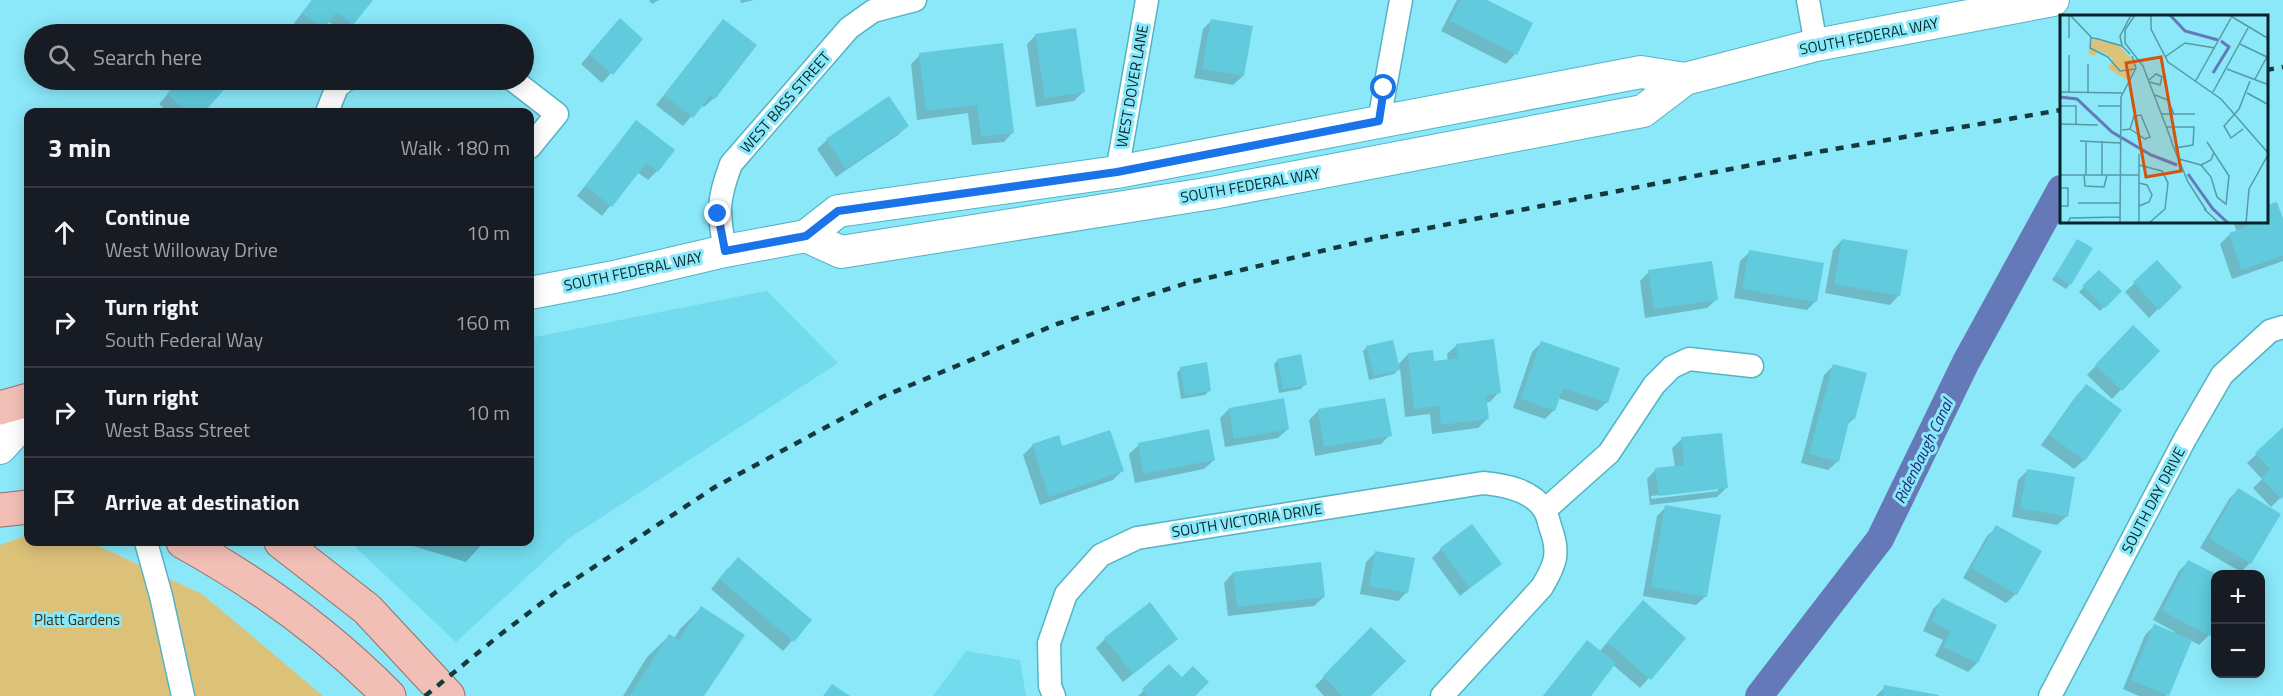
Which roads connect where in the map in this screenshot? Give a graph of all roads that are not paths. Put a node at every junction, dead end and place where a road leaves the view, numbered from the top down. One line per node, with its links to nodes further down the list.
1 (915, 0): 15 (street, WEST BASS STREET)
2 (1147, 0): 13 (street, WEST DOVER LANE)
3 (1401, 0): 11 (street)
4 (1808, 0): 6 (street)
5 (2050, 0): 6 (main road, SOUTH FEDERAL WAY)
6 (1816, 45): 7 (main road, SOUTH FEDERAL WAY)
7 (1686, 79): 11 (main road, SOUTH FEDERAL WAY); 14 (main road, SOUTH FEDERAL WAY)
8 (336, 90): 10 (street)
9 (526, 90): 12 (street)
10 (329, 108)
11 (1379, 121): 13 (main road, SOUTH FEDERAL WAY)
12 (534, 142)
13 (1117, 172): 14 (main road, SOUTH FEDERAL WAY)
14 (806, 236): 15 (main road, SOUTH FEDERAL WAY)
15 (725, 251): 16 (main road, SOUTH FEDERAL WAY)
16 (534, 292)
17 (2283, 327): 34 (street, SOUTH DAY DRIVE)
18 (1752, 366): 25 (street)
19 (24, 401): 20 (main road)
20 (0, 408)
21 (24, 421): 22 (main road)
22 (0, 448)
23 (24, 507): 24 (main road)
24 (0, 510)
25 (1545, 510): 32 (street, SOUTH VICTORIA DRIVE); 33 (street)
26 (147, 546): 29 (street)
27 (190, 546): 30 (main road)
28 (286, 546): 31 (main road)
29 (183, 696)
30 (389, 696)
31 (448, 696)
32 (1054, 696)
33 (1442, 696)
34 (2050, 696)

